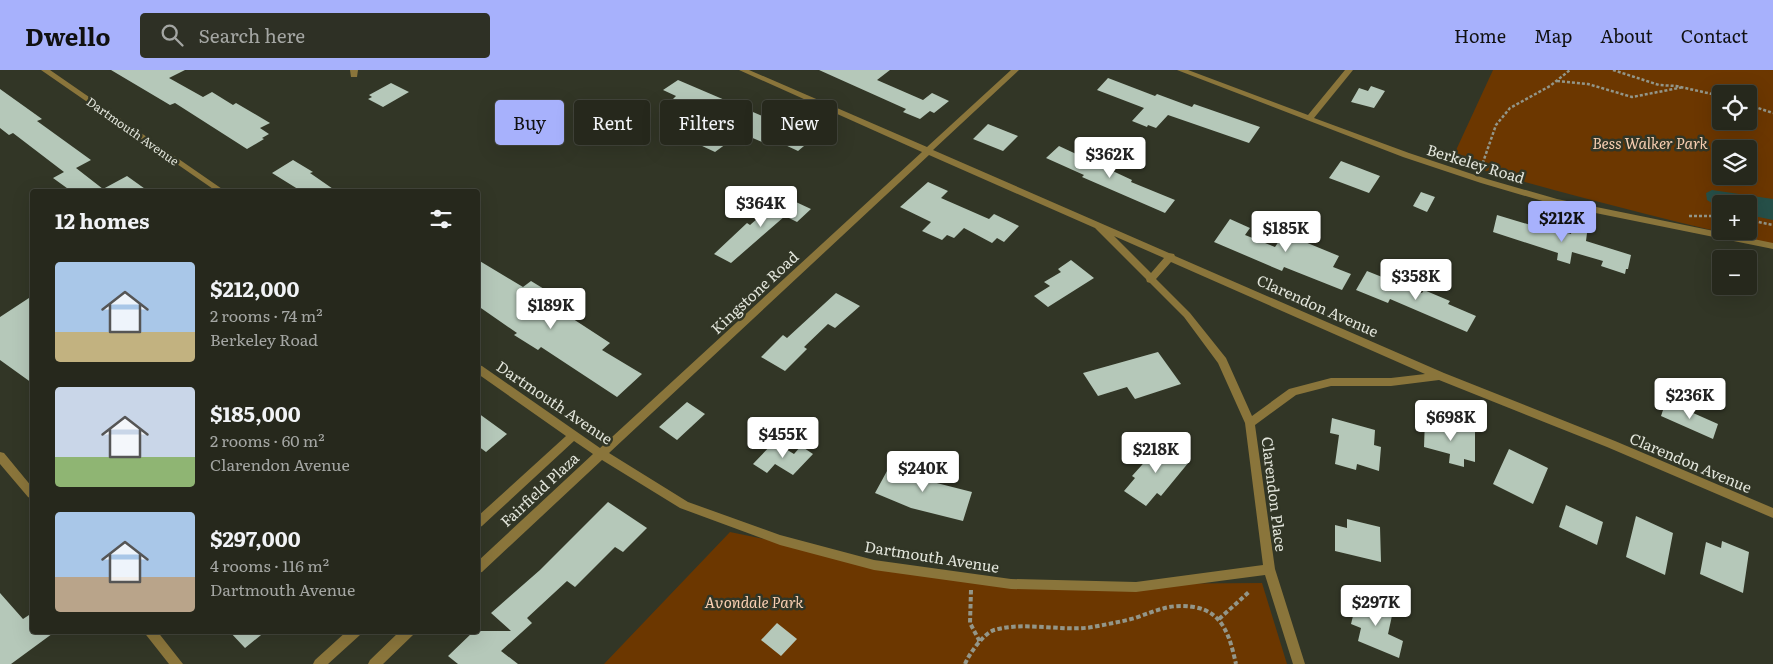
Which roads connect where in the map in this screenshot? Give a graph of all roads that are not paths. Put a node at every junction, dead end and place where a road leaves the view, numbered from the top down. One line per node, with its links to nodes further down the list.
1 (45, 70): 8 (street, Dartmouth Avenue)
2 (743, 70): 7 (street, Clarendon Avenue)
3 (1015, 70): 7 (street, Kingstone Road)
4 (1181, 70): 6 (street, Berkeley Road)
5 (1349, 70): 6 (street)
6 (1310, 118): 10 (street, Berkeley Road)
7 (927, 150): 9 (street, Clarendon Avenue); 17 (street, Kingstone Road)
8 (218, 189)
9 (1095, 223): 11 (street, Clarendon Avenue); 12 (street, Clarendon Place)
10 (1773, 246)
11 (1171, 256): 12 (street); 14 (street, Clarendon Avenue)
12 (1150, 280): 15 (street, Clarendon Place)
13 (480, 370): 16 (street, Dartmouth Avenue)
14 (1440, 376): 15 (street, Clarendon Place); 20 (street, Clarendon Avenue)
15 (1250, 423): 23 (street, Clarendon Place)
16 (574, 435): 17 (street, Dartmouth Avenue); 21 (street, Fairfield Plaza)
17 (601, 454): 22 (street, Fairfield Plaza); 23 (street, Dartmouth Avenue)
18 (0, 456): 19 (street)
19 (30, 492)
20 (1773, 513)
21 (480, 521)
22 (480, 566)
23 (1269, 569): 30 (street)
24 (151, 634): 27 (street)
25 (353, 634): 28 (street)
26 (406, 634): 29 (street)
27 (176, 664)
28 (319, 664)
29 (374, 664)
30 (1300, 664)

